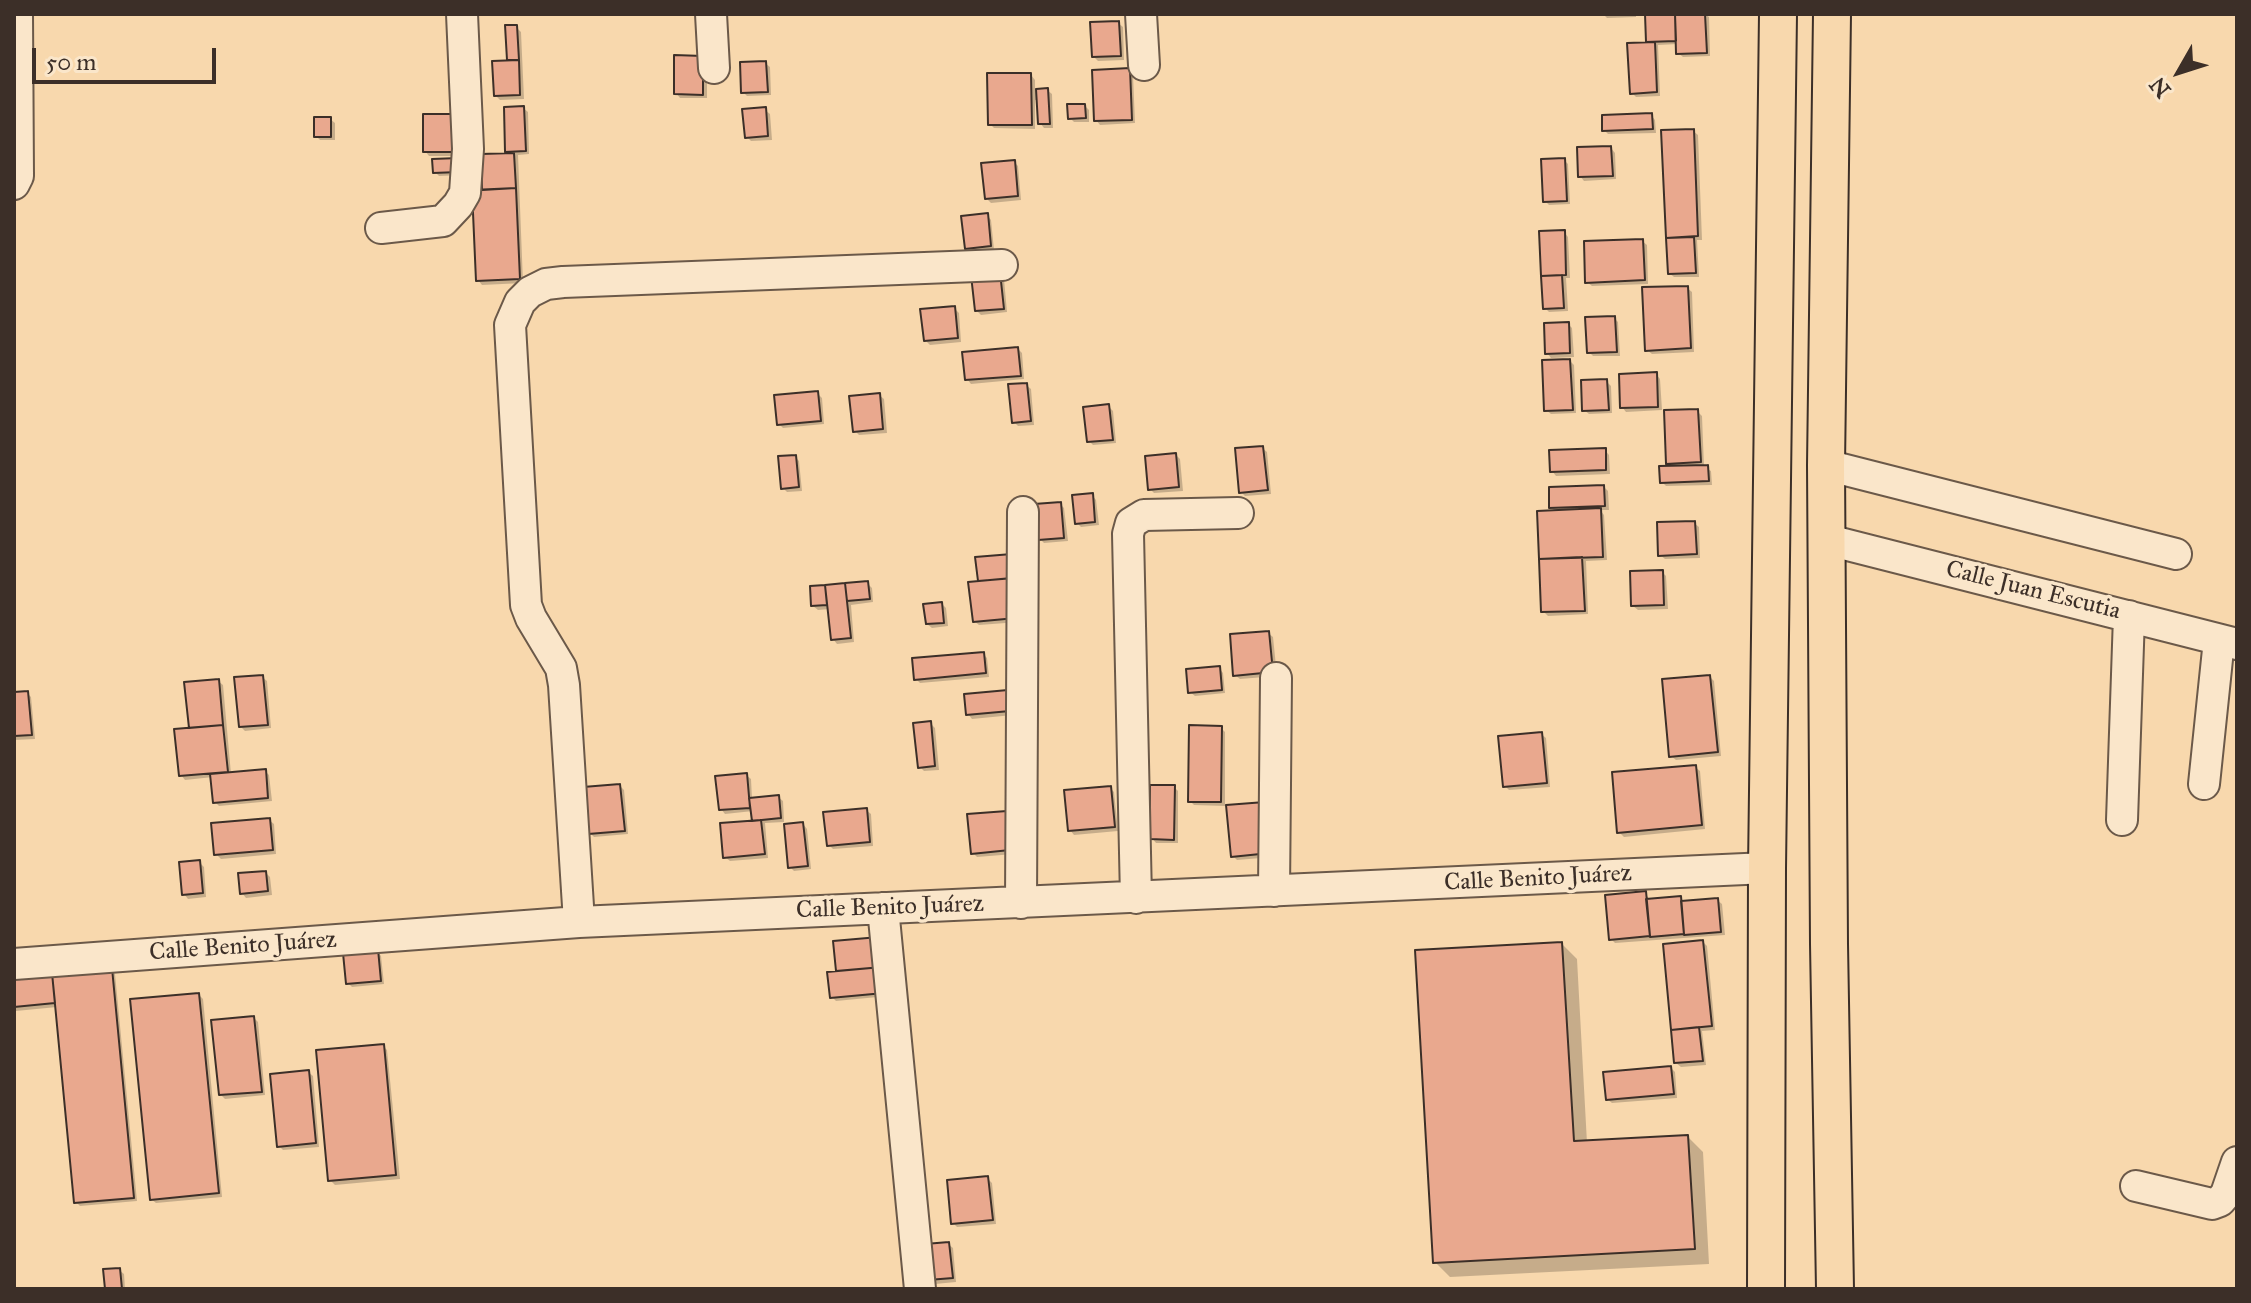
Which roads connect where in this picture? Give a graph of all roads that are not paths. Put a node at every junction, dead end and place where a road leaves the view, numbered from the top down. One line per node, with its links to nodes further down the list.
1 (17, 14): 9 (street)
2 (462, 14): 10 (street)
3 (711, 14): 8 (street)
4 (1141, 14): 7 (street)
5 (1778, 14): 22 (main road)
6 (1832, 14): 12 (main road)
7 (1144, 65)
8 (714, 68)
9 (14, 184)
10 (381, 228)
11 (1002, 265): 27 (street)
12 (1826, 465): 15 (main road); 16 (street)
13 (1023, 512): 25 (street)
14 (1238, 513): 24 (street)
15 (1828, 540): 17 (street, Calle Juan Escutia); 33 (main road)
16 (2176, 554)
17 (2129, 616): 18 (street, Calle Juan Escutia); 21 (street)
18 (2228, 642): 20 (street)
19 (1276, 678): 23 (street)
20 (2204, 784)
21 (2122, 820)
22 (1767, 868): 23 (street, Calle Benito Juárez); 32 (main road)
23 (1274, 891): 24 (street, Calle Benito Juárez)
24 (1136, 898): 25 (street, Calle Benito Juárez)
25 (1021, 903): 26 (street, Calle Benito Juárez)
26 (883, 908): 27 (street, Calle Benito Juárez); 31 (street)
27 (579, 922): 28 (street, Calle Benito Juárez)
28 (14, 964)
29 (2237, 1162): 30 (street)
30 (2136, 1186)
31 (920, 1289)
32 (1766, 1289)
33 (1835, 1289)

